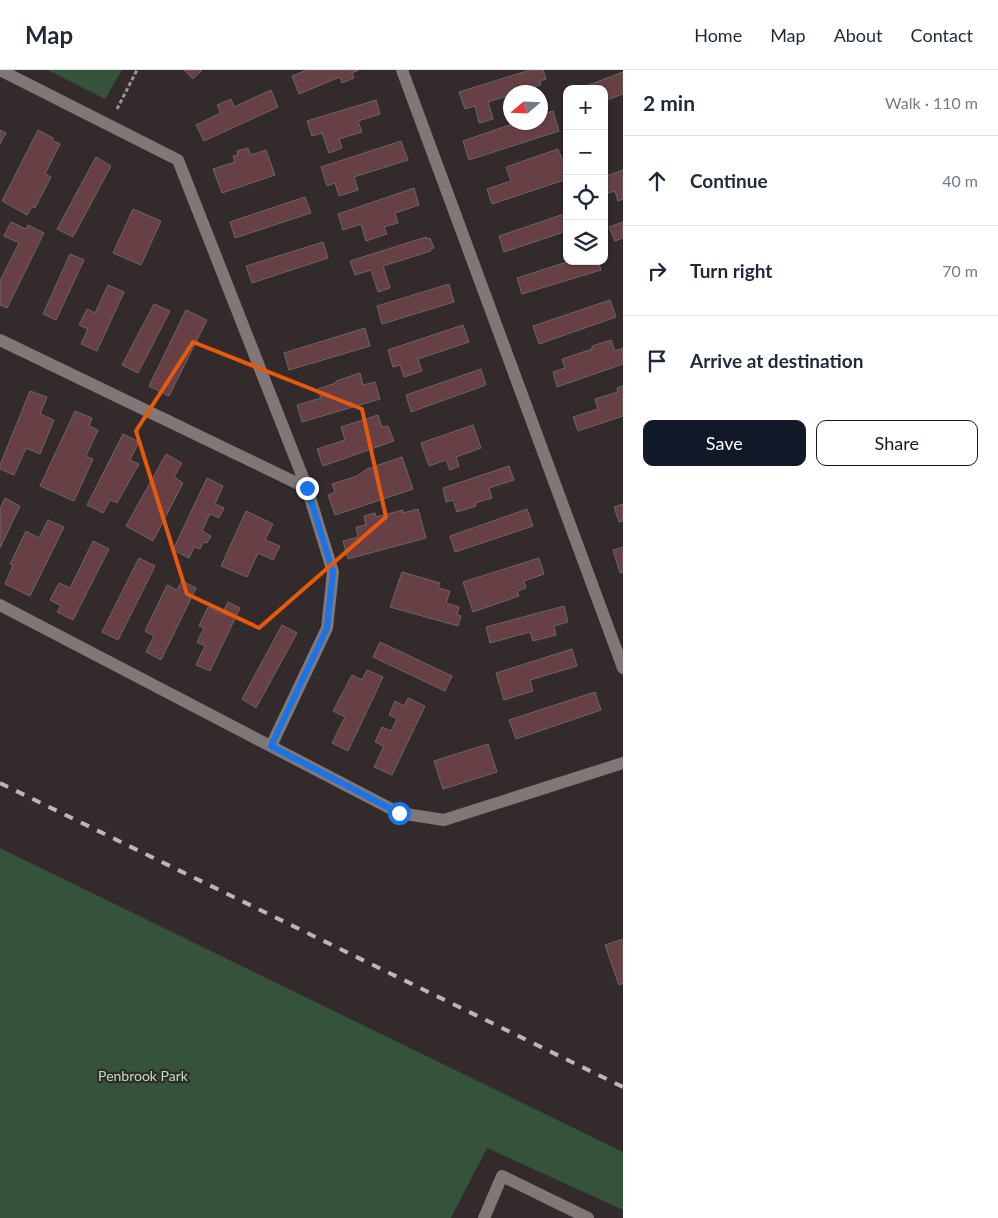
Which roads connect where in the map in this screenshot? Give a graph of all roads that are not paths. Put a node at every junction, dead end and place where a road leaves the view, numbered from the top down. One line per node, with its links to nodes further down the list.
1 (0, 70): 4 (lane)
2 (402, 70): 6 (lane)
3 (0, 340): 4 (lane)
4 (307, 488): 7 (lane)
5 (0, 605): 7 (lane)
6 (623, 668)
7 (271, 746): 8 (lane)
8 (623, 763)
9 (484, 1218): 10 (lane)
10 (588, 1218)

